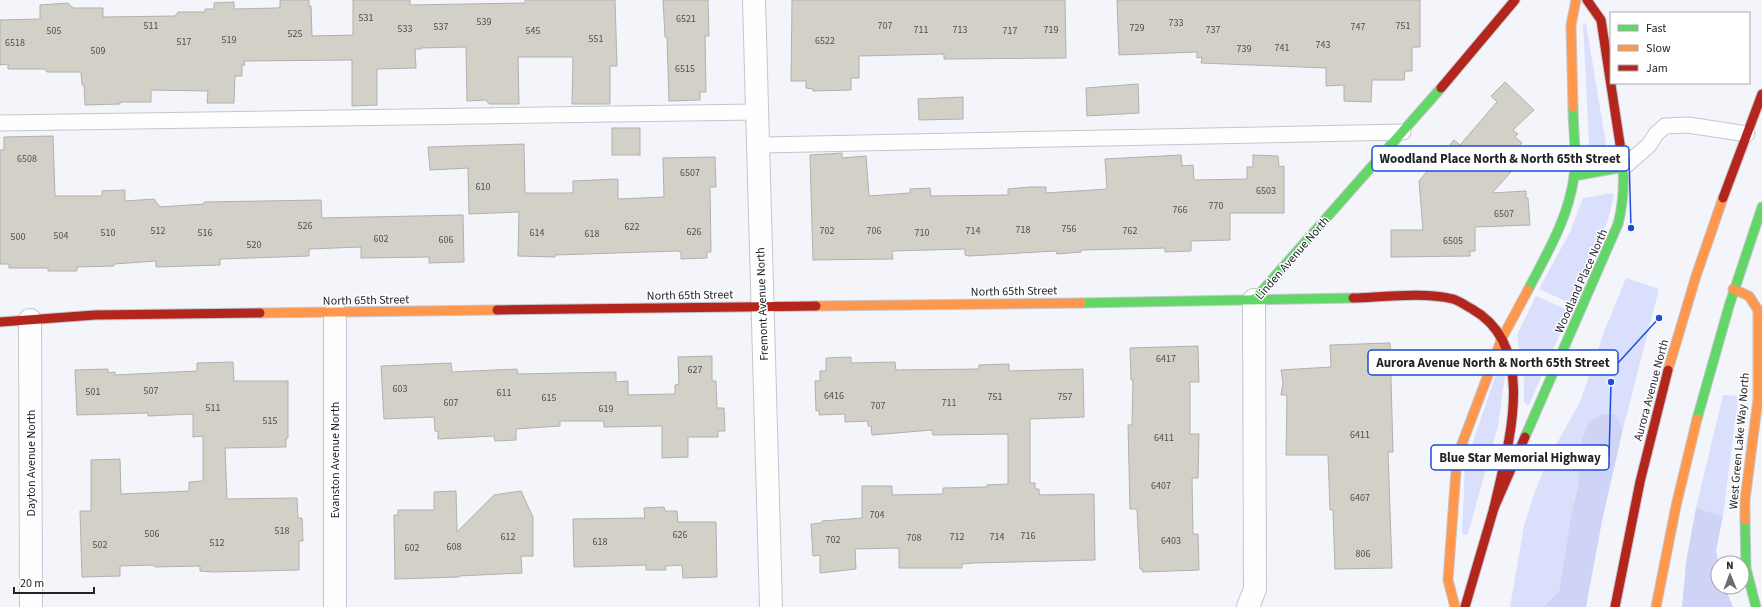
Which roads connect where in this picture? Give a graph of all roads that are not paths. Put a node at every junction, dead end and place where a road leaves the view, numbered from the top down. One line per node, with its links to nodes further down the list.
1 (754, 0): 8 (street, Fremont Avenue North)
2 (1515, 0): 10 (main road, Linden Avenue North)
3 (1576, 0): 14 (main road)
4 (1587, 0): 5 (main road, Woodland Place North)
5 (1610, 78)
6 (1611, 84): 13 (main road, Woodland Place North)
7 (1762, 94): 11 (main road, Aurora Avenue North)
8 (757, 112): 9 (lane); 12 (street, Fremont Avenue North)
9 (0, 123)
10 (1403, 132): 12 (lane); 18 (main road, Linden Avenue North)
11 (1747, 134): 13 (lane); 34 (main road, Aurora Avenue North)
12 (758, 145): 20 (street, Fremont Avenue North)
13 (1624, 167): 14 (main road); 27 (main road, Woodland Place North)
14 (1574, 176): 24 (main road)
15 (1762, 208): 16 (main road)
16 (1733, 289): 35 (main road); 36 (main road, West Green Lake Way North)
17 (1380, 297): 18 (main road, North 65th Street); 19 (main road); 24 (main road, North 65th Street)
18 (1254, 300): 20 (main road, North 65th Street); 31 (street, Linden Avenue North)
19 (1411, 305)
20 (762, 306): 21 (main road, North 65th Street); 30 (street, Fremont Avenue North)
21 (335, 313): 22 (main road, North 65th Street); 29 (street, Evanston Avenue North)
22 (30, 320): 23 (main road, North 65th Street); 28 (street, Dayton Avenue North)
23 (0, 322)
24 (1502, 338): 26 (main road); 27 (main road, North 65th Street)
25 (1476, 380): 26 (main road)
26 (1457, 457): 32 (main road)
27 (1494, 508): 33 (main road, Woodland Place North)
28 (31, 607)
29 (335, 607)
30 (771, 607)
31 (1248, 607)
32 (1455, 607)
33 (1465, 607)
34 (1616, 607)
35 (1656, 607)
36 (1756, 607)

